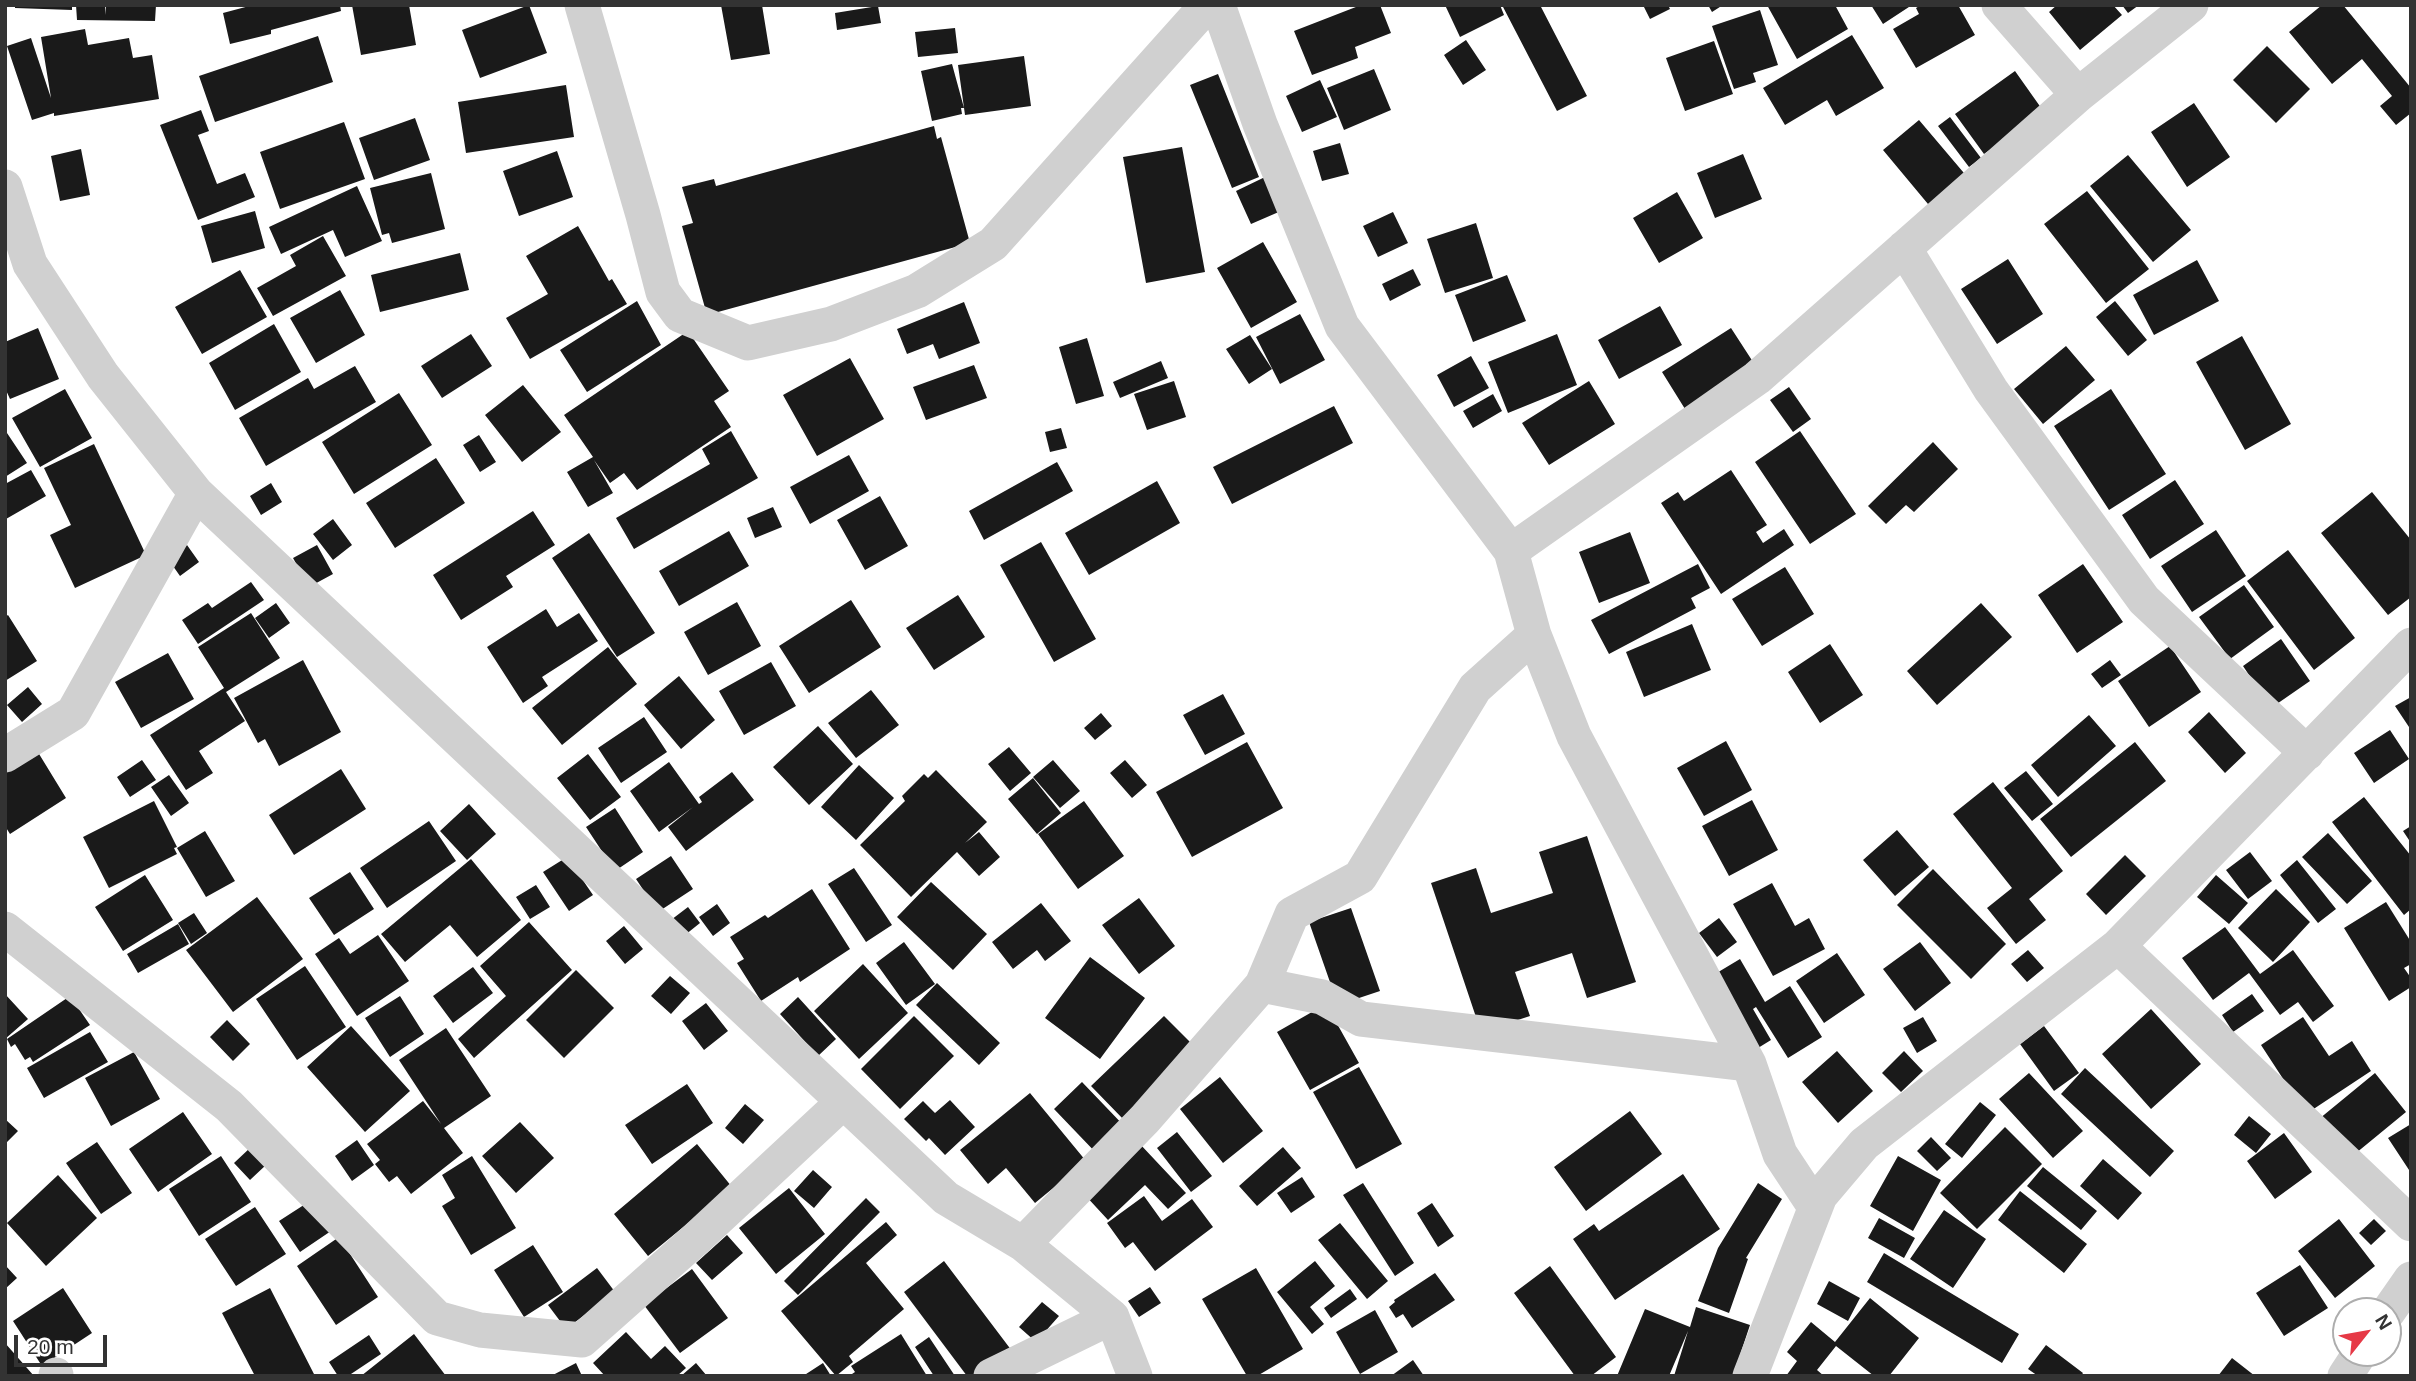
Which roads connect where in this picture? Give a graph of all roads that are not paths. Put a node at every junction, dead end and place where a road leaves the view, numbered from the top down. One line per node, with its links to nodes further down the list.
1 (582, 5): 2 (street)
2 (1207, 5)
3 (1218, 5): 10 (street)
4 (1999, 5): 6 (street)
5 (2191, 5): 6 (street)
6 (2078, 95): 8 (street)
7 (5, 187): 9 (street)
8 (1905, 248): 10 (street); 13 (street)
9 (195, 493): 14 (street); 19 (street)
10 (1511, 551): 11 (street)
11 (1534, 635): 17 (street); 18 (street)
12 (2411, 645): 13 (street)
13 (2307, 753): 16 (street)
14 (5, 755)
15 (5, 929): 19 (street)
16 (2118, 946): 20 (street); 21 (street)
17 (1262, 985): 18 (street); 22 (street)
18 (1749, 1064): 20 (street)
19 (842, 1103): 22 (street)
20 (1815, 1207): 28 (street)
21 (2411, 1224)
22 (1023, 1244): 25 (street)
23 (2411, 1279): 24 (street)
24 (2398, 1297)
25 (1112, 1317): 26 (street); 27 (street)
26 (991, 1376)
27 (1135, 1376)
28 (1750, 1376)

